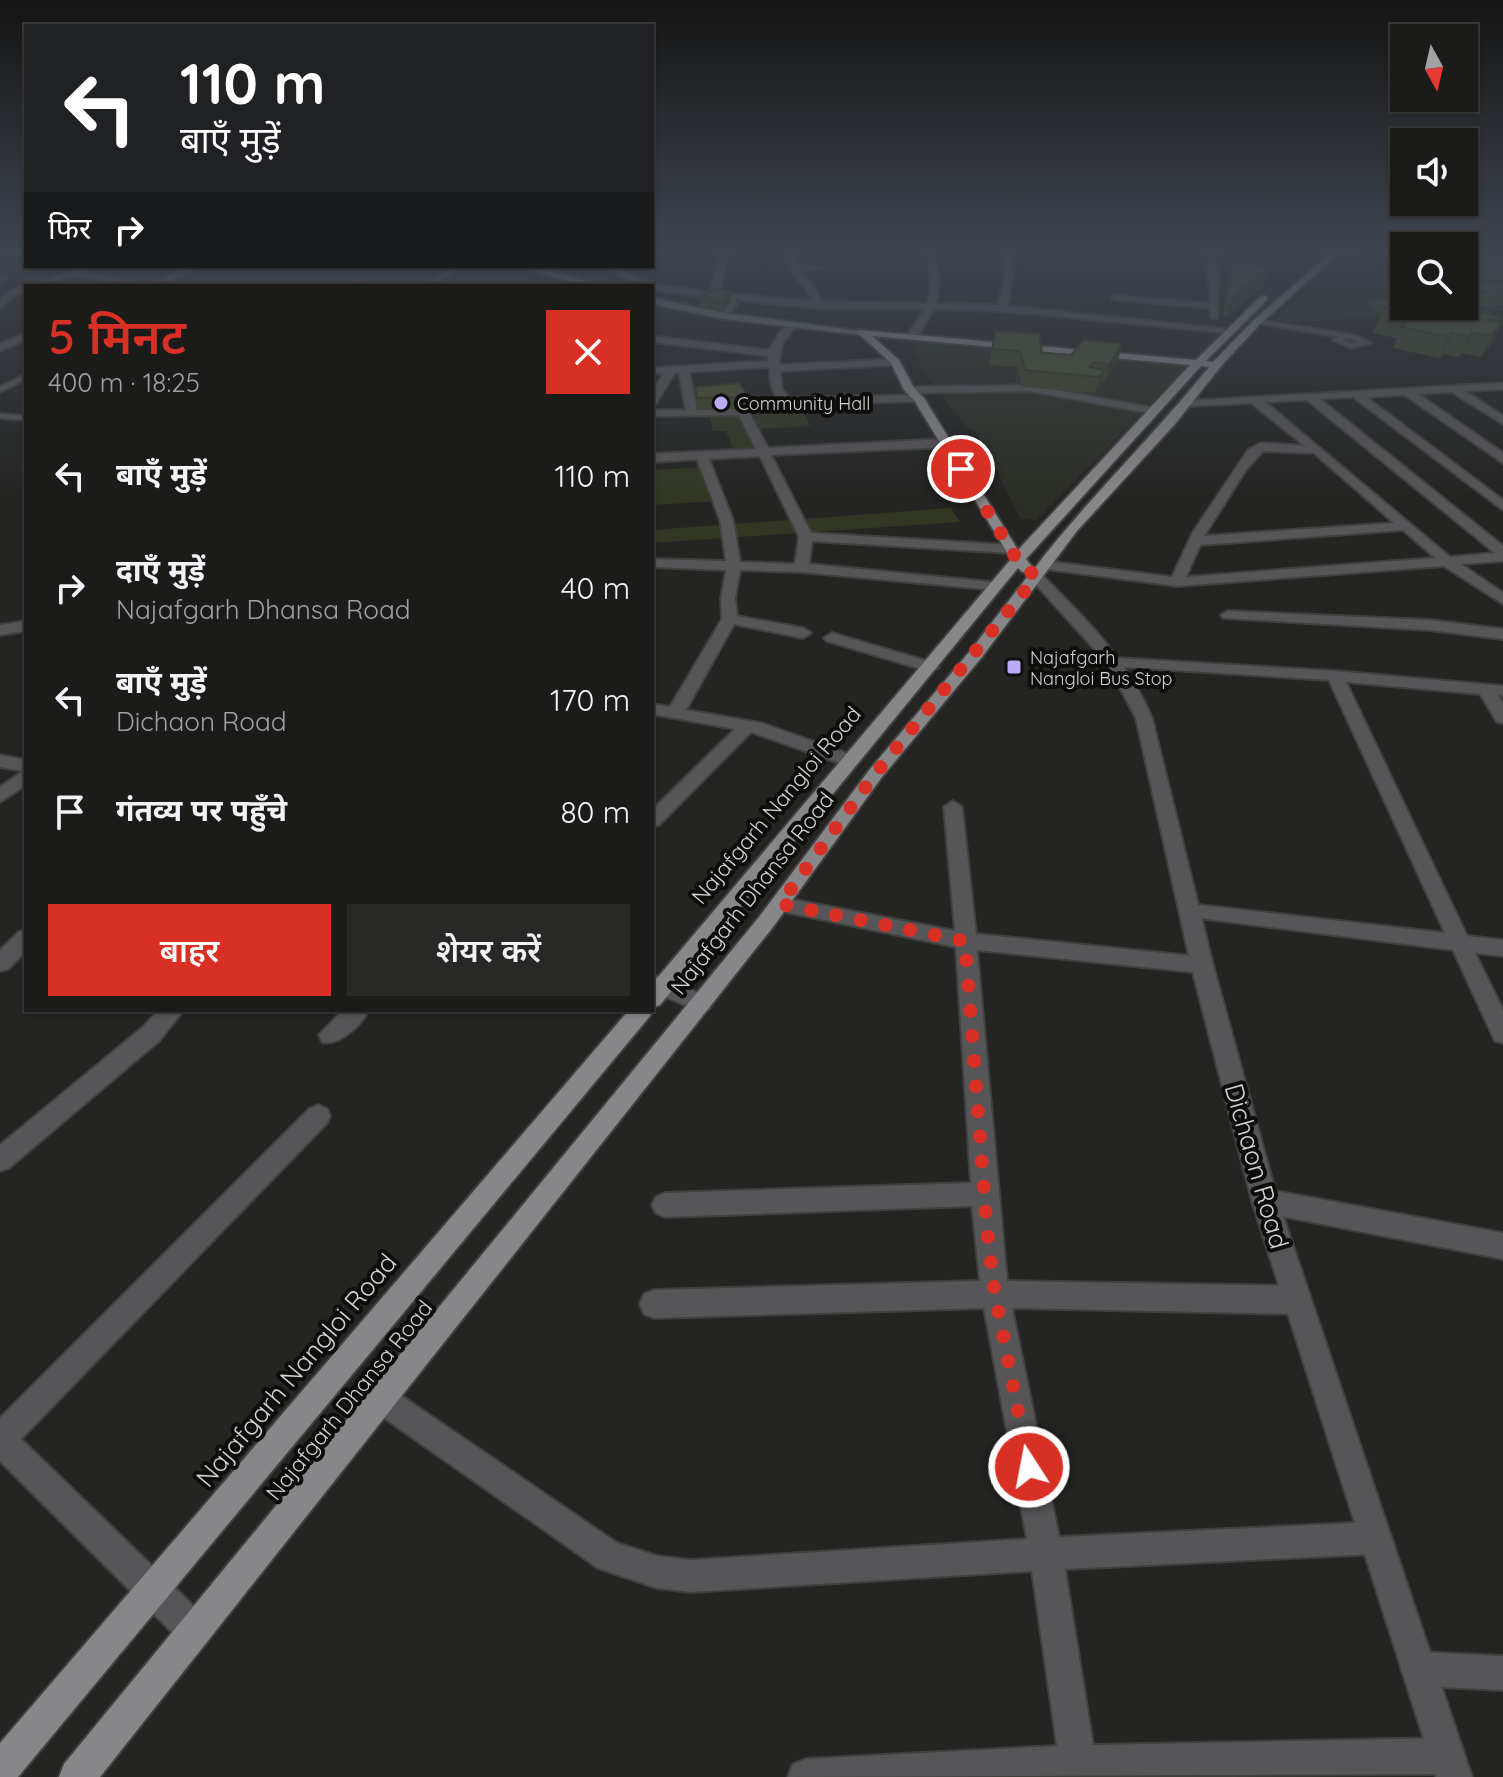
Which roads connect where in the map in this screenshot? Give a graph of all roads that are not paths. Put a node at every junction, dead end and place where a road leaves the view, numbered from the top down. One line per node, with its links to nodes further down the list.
1 (788, 332): 12 (street)
2 (862, 332): 9 (main road); 13 (main road, Dichaon Road)
3 (915, 332): 9 (street)
4 (1229, 332): 14 (main road)
5 (1245, 332): 14 (main road, Najafgarh Dhansa Road)
6 (1322, 332): 7 (lane)
7 (1348, 336)
8 (24, 337): 11 (street)
9 (911, 337): 14 (main road)
10 (654, 339): 12 (street)
11 (0, 348)
12 (773, 362): 13 (street); 16 (street); 23 (street)
13 (895, 362): 23 (main road, Dichaon Road)
14 (1208, 364): 28 (main road, Najafgarh Dhansa Road); 29 (main road)
15 (654, 371): 17 (street)
16 (684, 371): 17 (street); 31 (street)
17 (670, 372): 26 (street)
18 (24, 377): 21 (lane)
19 (1503, 386): 20 (street)
20 (1453, 388): 22 (street); 34 (street)
21 (0, 390)
22 (1407, 391): 24 (street); 40 (street)
23 (913, 394): 29 (street); 35 (main road, Dichaon Road)
24 (1356, 394): 25 (street); 41 (street)
25 (1309, 396): 27 (street); 45 (street)
26 (654, 398)
27 (1253, 399): 28 (street); 36 (street)
28 (1188, 403): 48 (main road, Najafgarh Dhansa Road)
29 (1154, 411): 48 (main road)
30 (654, 413): 31 (street)
31 (692, 413): 37 (street)
32 (0, 416): 33 (lane)
33 (24, 418)
34 (1503, 421)
35 (945, 443): 37 (street); 48 (main road, Dichaon Road)
36 (1318, 450): 42 (street); 44 (street)
37 (764, 453): 38 (street); 43 (street)
38 (701, 455): 39 (street); 49 (street)
39 (654, 458)
40 (1503, 459)
41 (1503, 506)
42 (1405, 526): 44 (street); 46 (street)
43 (806, 537): 48 (street); 50 (street)
44 (1197, 541): 51 (street)
45 (1503, 555): 46 (street)
46 (1448, 562): 51 (street); 53 (street)
47 (654, 563): 49 (street)
48 (1027, 563): 51 (street); 52 (main road, Najafgarh Nangloi Road); 61 (street, Dichaon Road); 76 (main road, Najafgarh Dhansa Road)
49 (733, 565): 50 (street); 55 (street)
50 (801, 568): 52 (street)
51 (1177, 582)
52 (996, 586): 62 (main road, Najafgarh Nangloi Road)
53 (1503, 600)
54 (1228, 615): 59 (street)
55 (730, 619): 58 (street); 66 (street)
56 (24, 626): 57 (street)
57 (0, 630)
58 (803, 633)
59 (1503, 634)
60 (832, 638): 62 (street)
61 (1116, 663): 63 (street); 77 (street, Dichaon Road)
62 (931, 667): 69 (main road, Najafgarh Nangloi Road)
63 (1335, 676): 64 (street); 80 (street)
64 (1494, 690): 67 (street)
65 (654, 709): 66 (street)
66 (676, 712): 68 (street)
67 (1503, 718)
68 (747, 726): 69 (street); 75 (street)
69 (848, 760): 84 (main road, Najafgarh Nangloi Road)
70 (0, 761): 71 (street)
71 (24, 766)
72 (24, 778): 73 (street)
73 (0, 796)
74 (953, 807): 79 (street)
75 (654, 819)
76 (780, 904): 79 (street); 85 (main road, Najafgarh Dhansa Road)
77 (1190, 911): 80 (street); 83 (street, Dichaon Road)
78 (24, 940): 82 (street)
79 (965, 941): 83 (street); 93 (street)
80 (1459, 945): 81 (street); 89 (street)
81 (1503, 948)
82 (0, 963)
83 (1202, 965): 94 (street, Dichaon Road)
84 (655, 989): 85 (street)
85 (701, 1003): 100 (main road, Najafgarh Dhansa Road)
86 (171, 1012): 92 (street)
87 (356, 1012): 90 (street)
88 (640, 1012): 104 (main road, Najafgarh Nangloi Road)
89 (1503, 1034)
90 (330, 1035)
91 (318, 1116): 101 (street)
92 (0, 1160)
93 (984, 1194): 95 (street); 97 (street)
94 (1265, 1201): 96 (street); 98 (street, Dichaon Road)
95 (665, 1205)
96 (1503, 1246)
97 (995, 1294): 98 (street); 99 (street); 103 (street)
98 (1297, 1300): 102 (street, Dichaon Road)
99 (654, 1304)
100 (383, 1400): 103 (street); 105 (main road, Najafgarh Dhansa Road)
101 (0, 1440): 104 (street)
102 (1375, 1538): 103 (street); 106 (street, Dichaon Road)
103 (1046, 1554): 109 (street)
104 (153, 1590): 105 (street); 110 (main road, Najafgarh Nangloi Road)
105 (195, 1631): 111 (main road, Najafgarh Dhansa Road)
106 (1418, 1669): 107 (street); 108 (street, Dichaon Road)
107 (1503, 1673)
108 (1450, 1767): 109 (street)
109 (1079, 1770): 112 (street)
110 (0, 1771)
111 (77, 1777)
112 (806, 1777)

